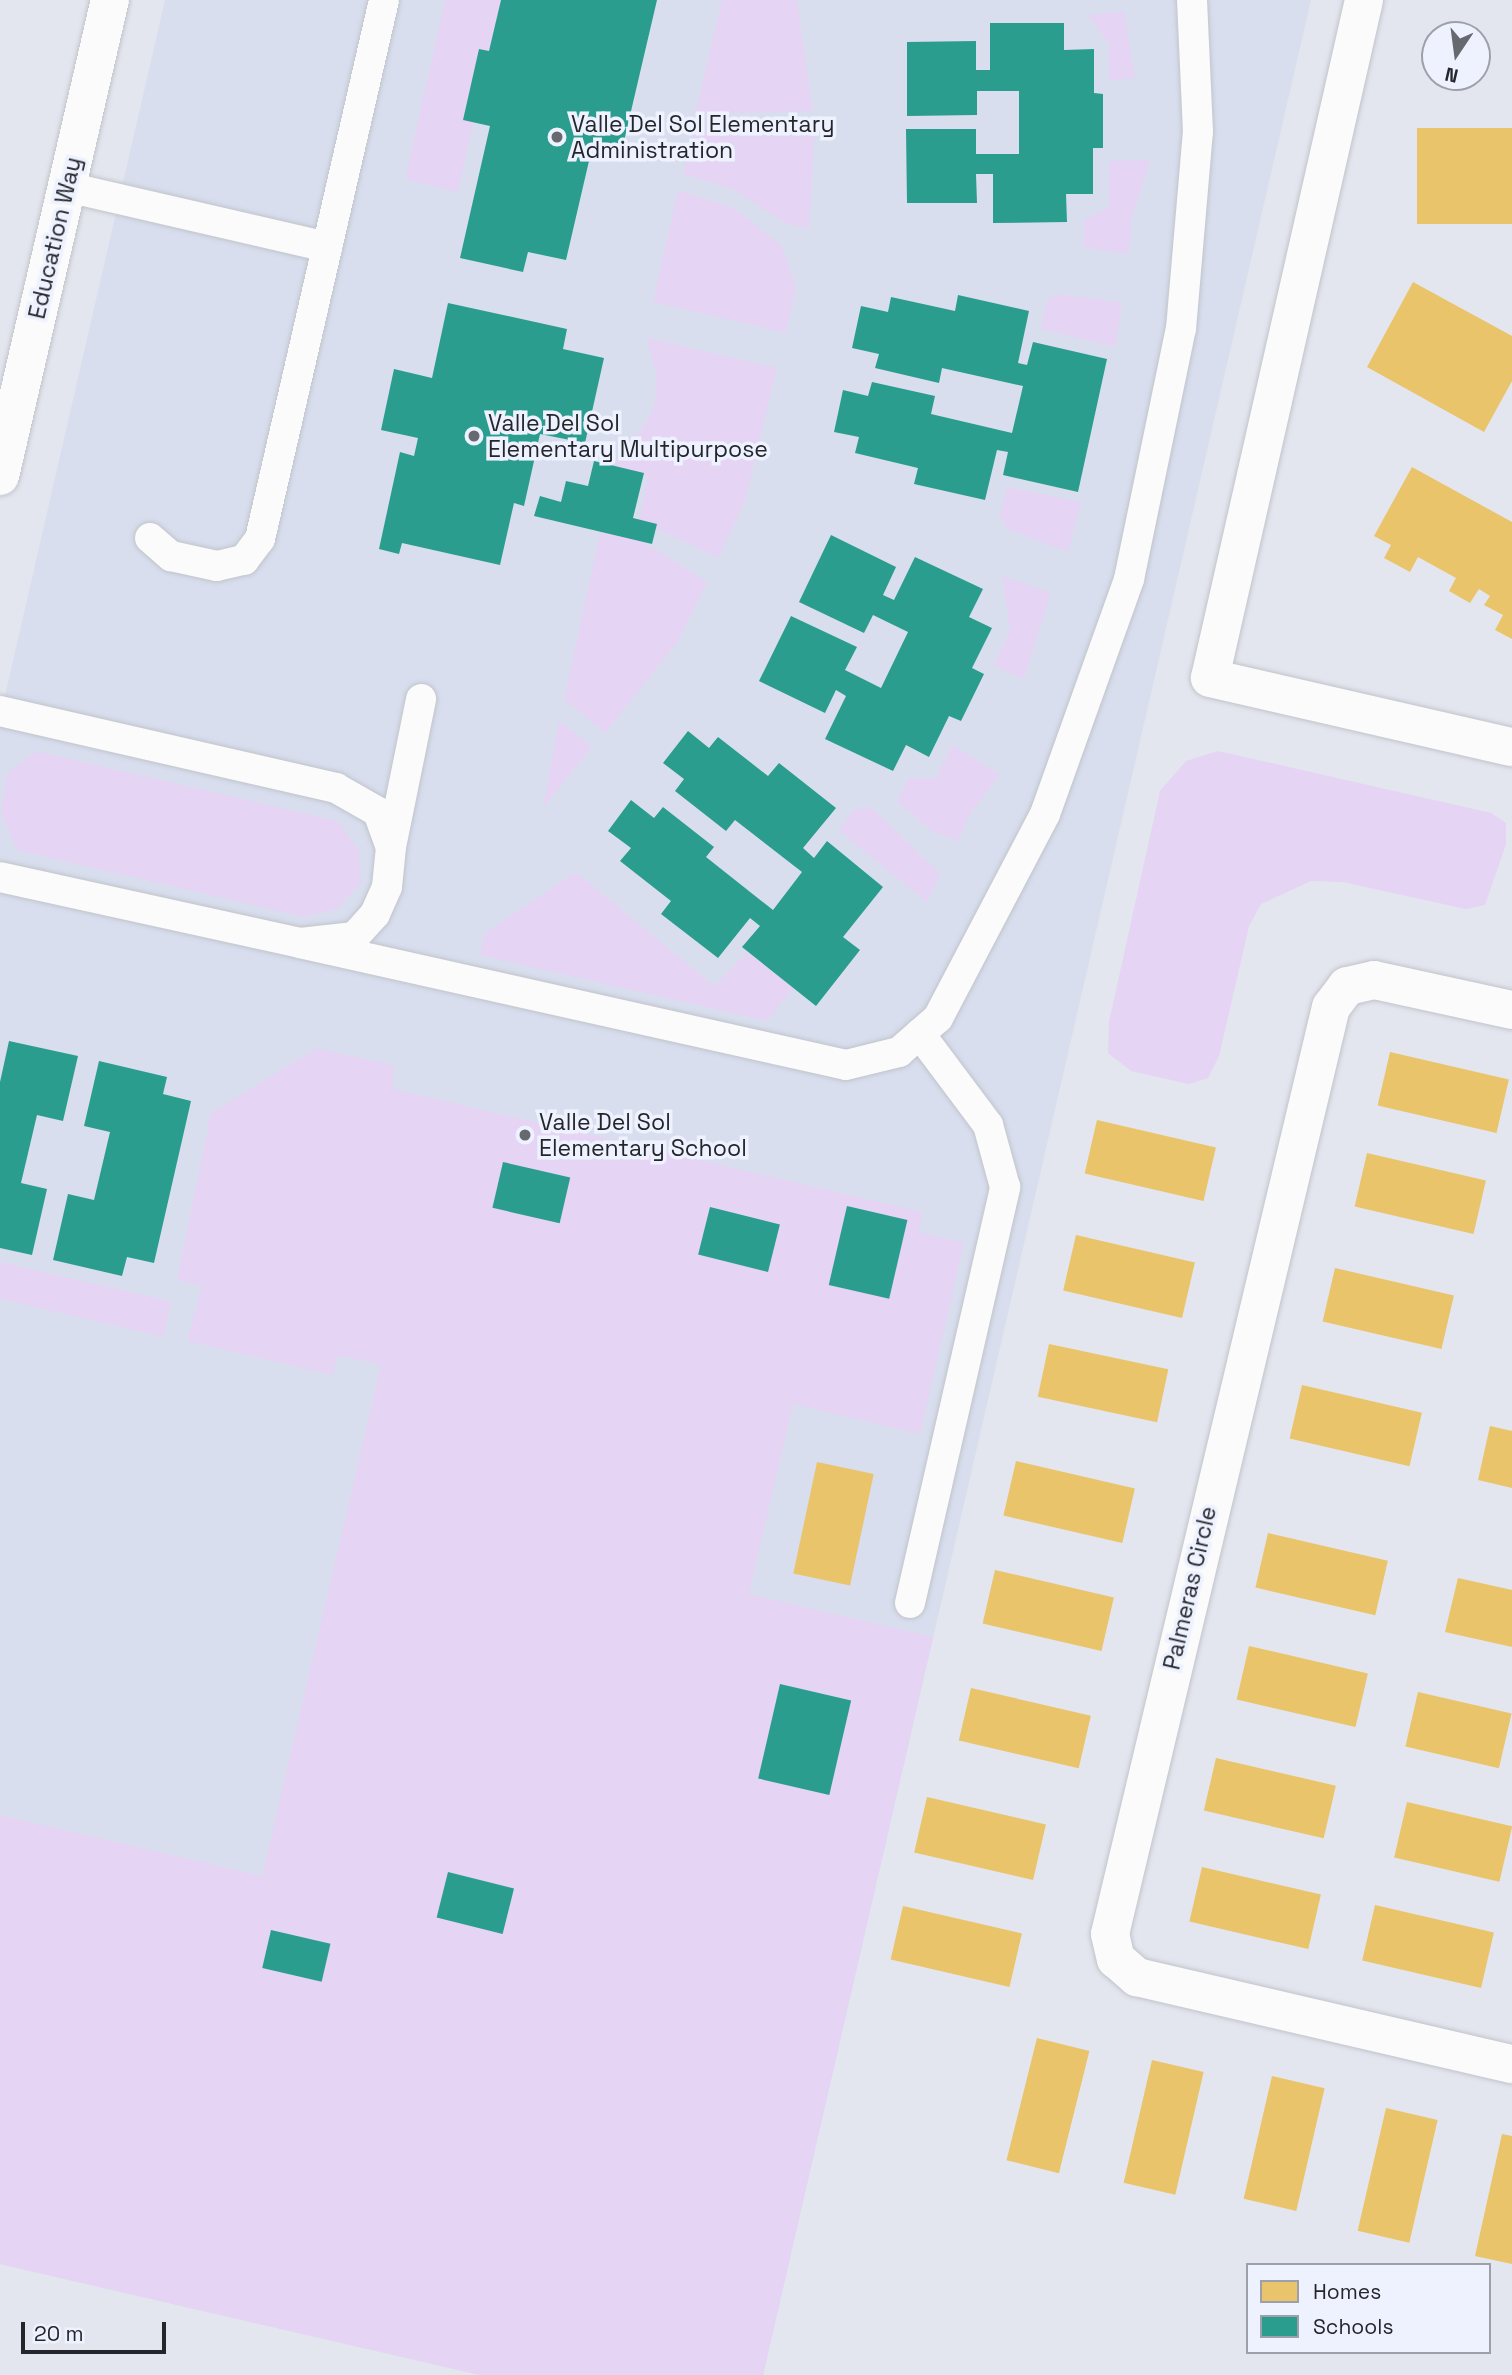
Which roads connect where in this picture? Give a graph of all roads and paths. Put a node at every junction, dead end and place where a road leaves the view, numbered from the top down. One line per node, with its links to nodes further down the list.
1 (110, 0): 5 (street, Education Way)
2 (384, 0): 6 (lane)
3 (1192, 0): 16 (lane)
4 (1364, 0): 11 (street)
5 (67, 187): 6 (lane); 7 (street, Education Way)
6 (327, 247): 8 (lane)
7 (0, 476)
8 (149, 538)
9 (421, 699): 12 (lane)
10 (0, 711): 12 (lane)
11 (1512, 747)
12 (391, 847): 14 (lane)
13 (0, 877): 14 (lane)
14 (300, 943): 16 (lane)
15 (1512, 1010): 18 (street, Palmeras Circle)
16 (920, 1034): 17 (lane)
17 (910, 1603)
18 (1512, 2064)

